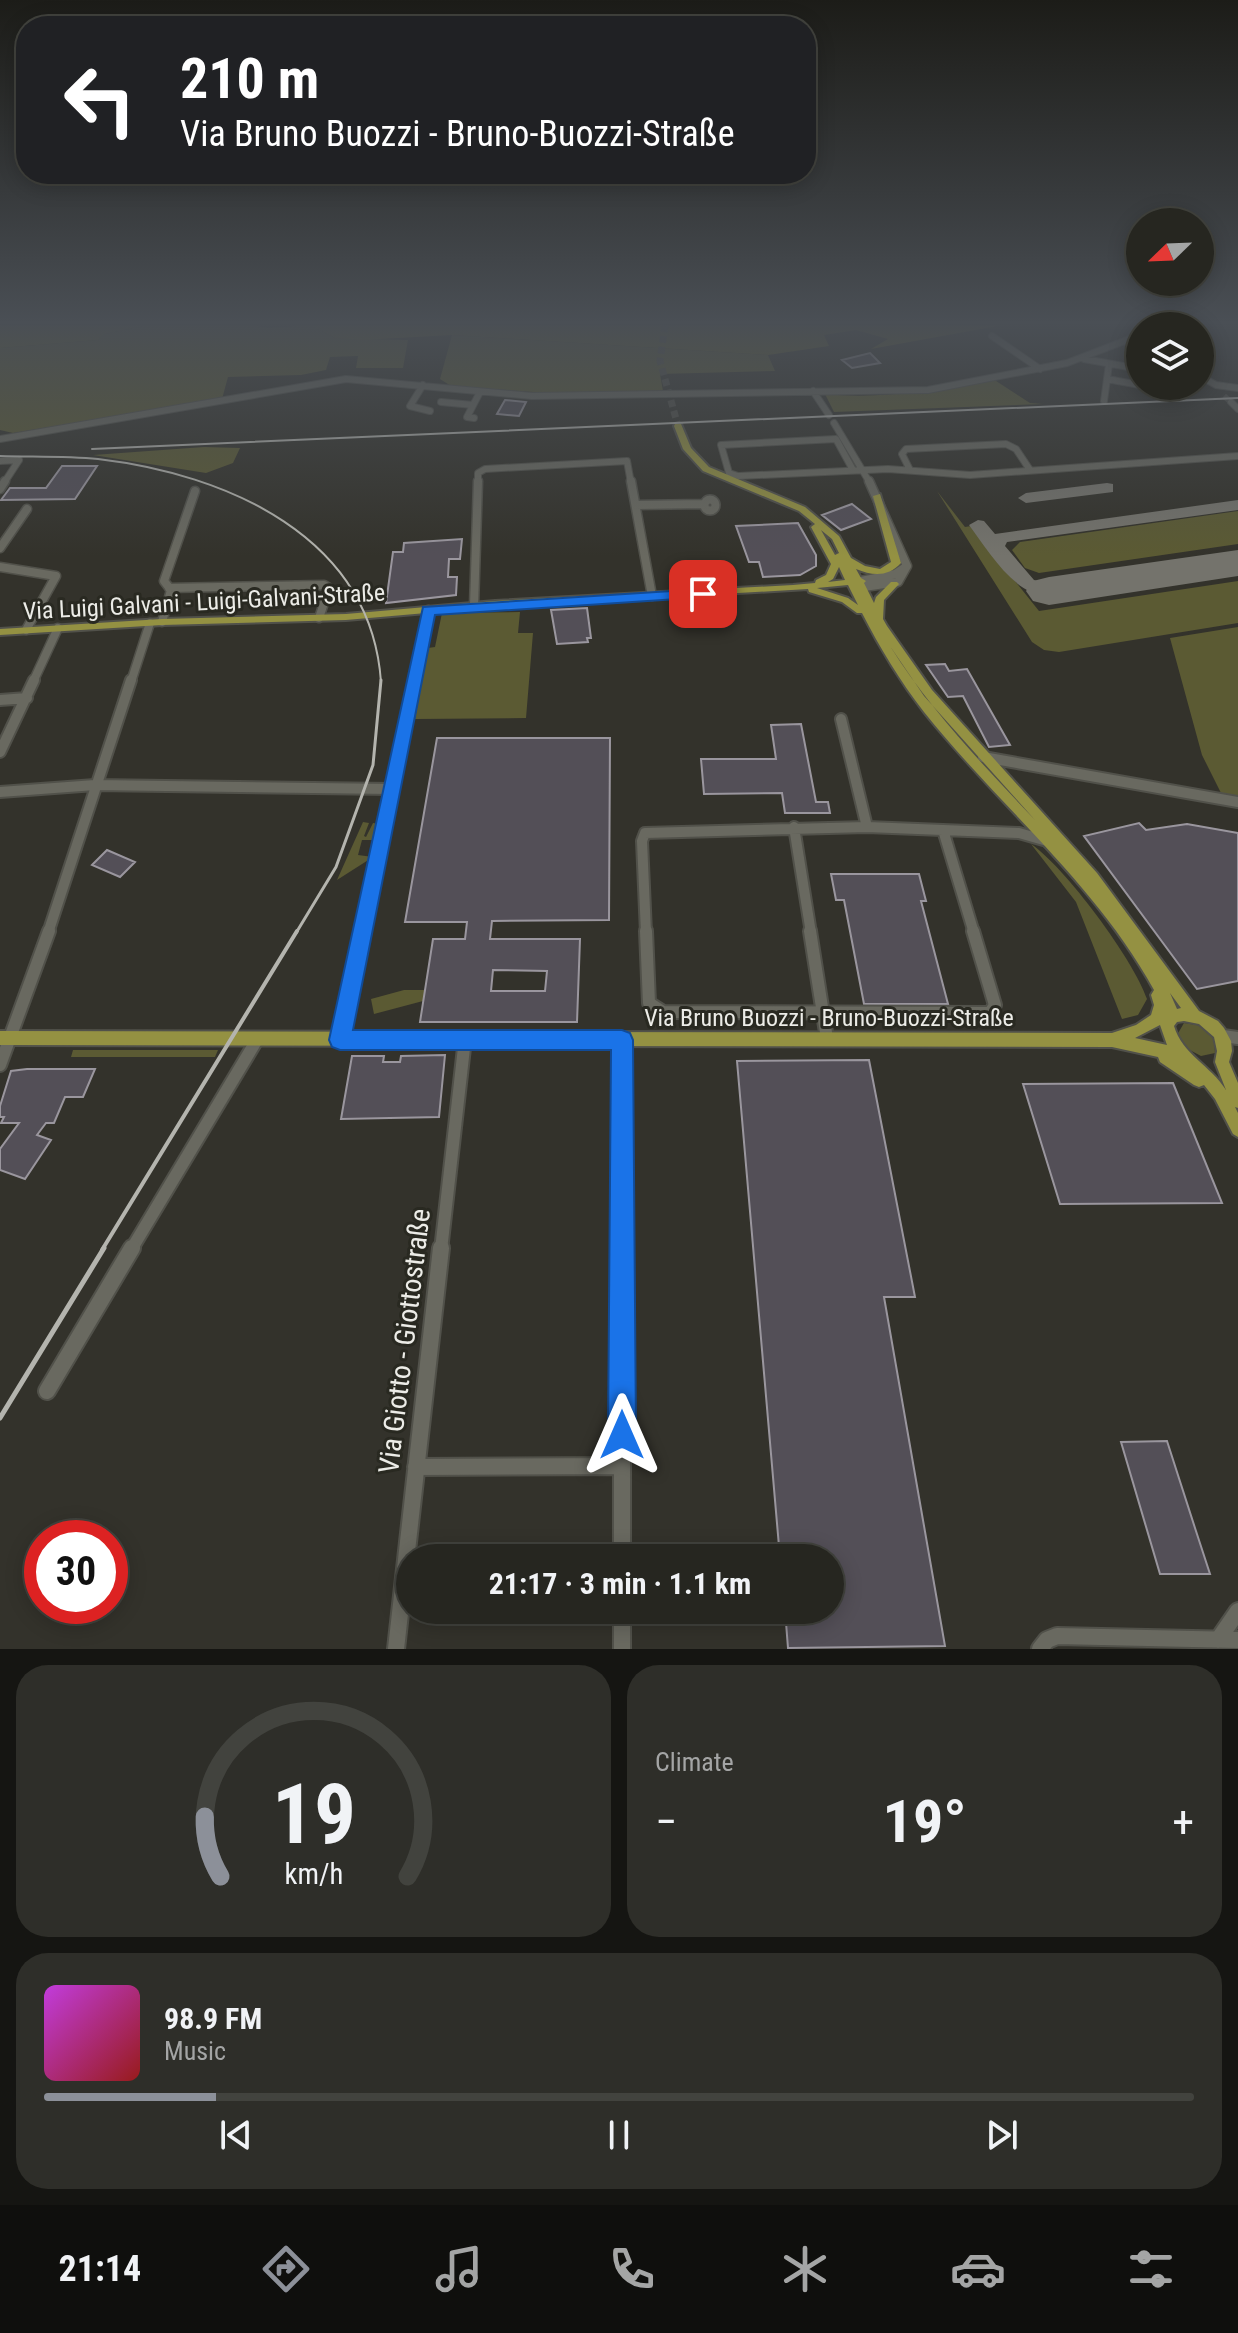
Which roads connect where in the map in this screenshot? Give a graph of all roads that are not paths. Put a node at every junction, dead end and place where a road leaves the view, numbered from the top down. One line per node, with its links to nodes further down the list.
1 (222, 402): 14 (street)
2 (413, 402): 9 (street)
3 (441, 402): 7 (street)
4 (475, 402): 7 (street)
5 (820, 402): 10 (street)
6 (1231, 402): 8 (street)
7 (473, 405): 11 (street)
8 (1238, 409)
9 (430, 411)
10 (829, 415)
11 (474, 418)
12 (834, 423): 17 (street)
13 (678, 426): 24 (main road)
14 (0, 439)
15 (1238, 456): 20 (street)
16 (0, 461): 21 (street)
17 (863, 469): 18 (street); 19 (street); 23 (street)
18 (853, 470): 18 (street)
19 (910, 470): 20 (street); 20 (street)
20 (1030, 470)
21 (0, 489)
22 (195, 491): 35 (street)
23 (877, 496): 29 (main road); 31 (street)
24 (783, 502): 28 (main road); 29 (main road)
25 (703, 504): 26 (street)
26 (636, 505): 37 (street); 38 (street)
27 (27, 509): 30 (street)
28 (809, 518): 33 (main road); 36 (main road)
29 (839, 544): 33 (main road)
30 (0, 548)
31 (907, 566): 33 (street); 34 (street)
32 (0, 567): 45 (street)
33 (856, 584): 34 (street); 36 (main road); 42 (main road)
34 (894, 584): 42 (main road)
35 (169, 588): 40 (street); 41 (street)
36 (793, 588): 37 (main road, Via Luigi Galvani - Luigi-Galvani-Straße); 42 (main road)
37 (652, 596): 38 (main road, Via Luigi Galvani - Luigi-Galvani-Straße)
38 (474, 606): 39 (main road, Via Luigi Galvani - Luigi-Galvani-Straße)
39 (428, 610): 40 (main road, Via Luigi Galvani - Luigi-Galvani-Straße); 53 (street)
40 (319, 618): 41 (main road, Via Luigi Galvani - Luigi-Galvani-Straße)
41 (162, 622): 43 (main road, Via Luigi Galvani - Luigi-Galvani-Straße)
42 (874, 622): 51 (main road); 56 (main road)
43 (150, 623): 44 (main road, Via Luigi Galvani - Luigi-Galvani-Straße); 52 (street)
44 (58, 628): 45 (main road, Via Luigi Galvani - Luigi-Galvani-Straße); 47 (street)
45 (26, 630): 46 (main road, Via Luigi Galvani - Luigi-Galvani-Straße)
46 (0, 632)
47 (27, 698): 48 (street); 50 (street)
48 (0, 700)
49 (841, 719): 58 (street)
50 (0, 752)
51 (983, 757): 55 (street); 64 (main road)
52 (95, 785): 53 (street); 54 (street); 67 (street)
53 (392, 789): 71 (street)
54 (0, 792)
55 (1238, 802)
56 (1023, 814): 60 (street); 61 (main road)
57 (794, 827): 58 (street); 63 (street); 63 (street)
58 (867, 827): 59 (street)
59 (943, 830): 60 (street); 63 (street)
60 (1005, 832): 61 (street)
61 (1049, 842): 62 (main road)
62 (1132, 944): 65 (main road); 73 (main road)
63 (824, 1012): 70 (street)
64 (1194, 1015): 65 (main road, Via Bruno Buozzi - Bruno-Buozzi-Straße); 66 (main road)
65 (1170, 1021): 73 (main road, Via Bruno Buozzi - Bruno-Buozzi-Straße); 74 (main road)
66 (1230, 1037): 75 (main road)
67 (4, 1038): 68 (main road, Via Bruno Buozzi - Bruno-Buozzi-Straße); 76 (street)
68 (258, 1038): 71 (main road, Via Bruno Buozzi - Bruno-Buozzi-Straße); 79 (street)
69 (465, 1039): 71 (main road, Via Bruno Buozzi - Bruno-Buozzi-Straße); 72 (main road, Via Bruno Buozzi - Bruno-Buozzi-Straße); 81 (street, Via Giotto - Giottostraße)
70 (827, 1039): 72 (main road, Via Bruno Buozzi - Bruno-Buozzi-Straße); 73 (main road, Via Bruno Buozzi - Bruno-Buozzi-Straße)
71 (340, 1040)
72 (622, 1040): 80 (street)
73 (1112, 1040): 74 (main road, Via Bruno Buozzi - Bruno-Buozzi-Straße); 78 (main road)
74 (1187, 1059): 75 (main road, Via Bruno Buozzi - Bruno-Buozzi-Straße); 78 (main road)
75 (1222, 1062): 77 (main road)
76 (0, 1065)
77 (1238, 1101)
78 (1237, 1126)
79 (47, 1391)
80 (622, 1466): 81 (street); 82 (street)
81 (416, 1467): 87 (street, Via Giotto - Giottostraße)
82 (622, 1544)
83 (1238, 1611): 85 (street)
84 (622, 1624): 88 (street)
85 (1218, 1640): 86 (street); 89 (street)
86 (1238, 1640)
87 (396, 1649)
88 (622, 1649)
89 (1040, 1649)

